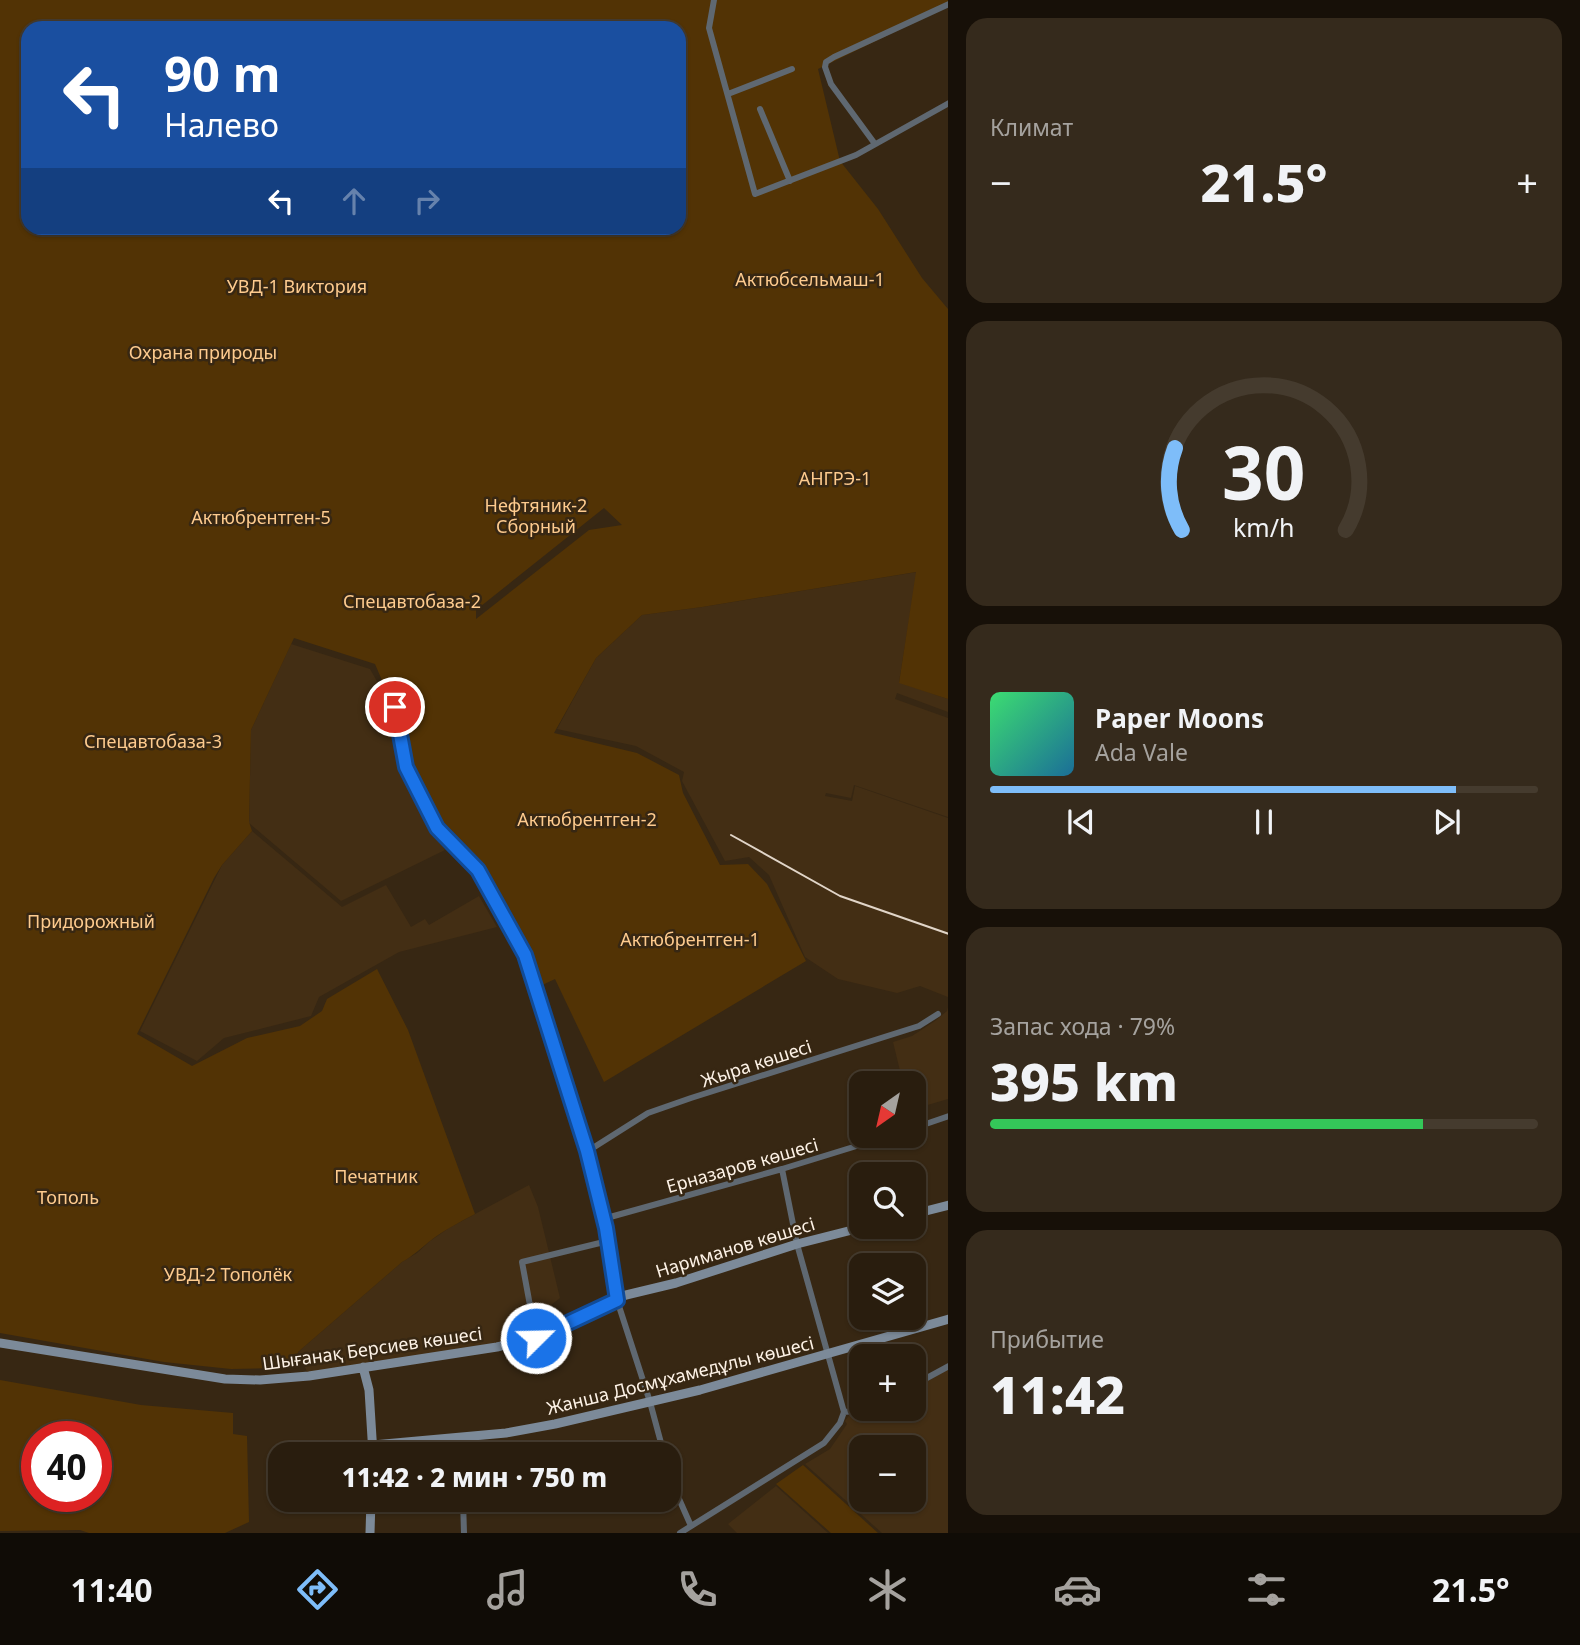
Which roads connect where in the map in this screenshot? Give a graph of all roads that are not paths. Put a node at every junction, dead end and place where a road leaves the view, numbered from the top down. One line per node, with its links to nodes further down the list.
1 (714, 0): 4 (street)
2 (948, 4): 7 (street)
3 (792, 69): 4 (street)
4 (727, 94): 8 (street)
5 (948, 103): 7 (street)
6 (760, 109): 8 (street)
7 (875, 144): 8 (street)
8 (790, 181)
9 (395, 707): 14 (street)
10 (938, 1014): 14 (street, Жыра көшесі)
11 (948, 1116): 12 (street)
12 (926, 1124)
13 (850, 1148): 15 (street, Ерназаров көшесі)
14 (587, 1151): 18 (street)
15 (782, 1169): 18 (street, Ерназаров көшесі); 21 (street)
16 (948, 1205): 17 (street)
17 (926, 1211)
18 (603, 1219): 20 (street)
19 (849, 1231): 21 (street, Нариманов көшесі)
20 (608, 1241): 22 (street); 24 (street)
21 (797, 1244): 22 (street, Нариманов көшесі); 26 (street)
22 (617, 1300): 24 (street, Шығанақ Берсиев көшесі); 30 (street)
23 (948, 1319): 26 (street, Жанша Досмұхамедұлы көшесі)
24 (536, 1338): 28 (street, Шығанақ Берсиев көшесі)
25 (0, 1343): 28 (street, Шығанақ Берсиев көшесі)
26 (827, 1354): 30 (street, Жанша Досмұхамедұлы көшесі); 32 (street)
27 (948, 1366): 29 (street)
28 (363, 1367): 34 (street)
29 (926, 1378)
30 (650, 1402): 33 (street, Жанша Досмұхамедұлы көшесі); 37 (street)
31 (849, 1411): 32 (street)
32 (844, 1412): 41 (street)
33 (460, 1438): 35 (street, Жанша Досмұхамедұлы көшесі); 36 (street)
34 (372, 1442)
35 (431, 1442)
36 (460, 1442)
37 (661, 1442)
38 (681, 1504): 41 (street)
39 (371, 1512): 42 (street)
40 (463, 1512): 43 (street)
41 (691, 1527): 44 (street)
42 (370, 1533)
43 (464, 1533)
44 (680, 1533)

